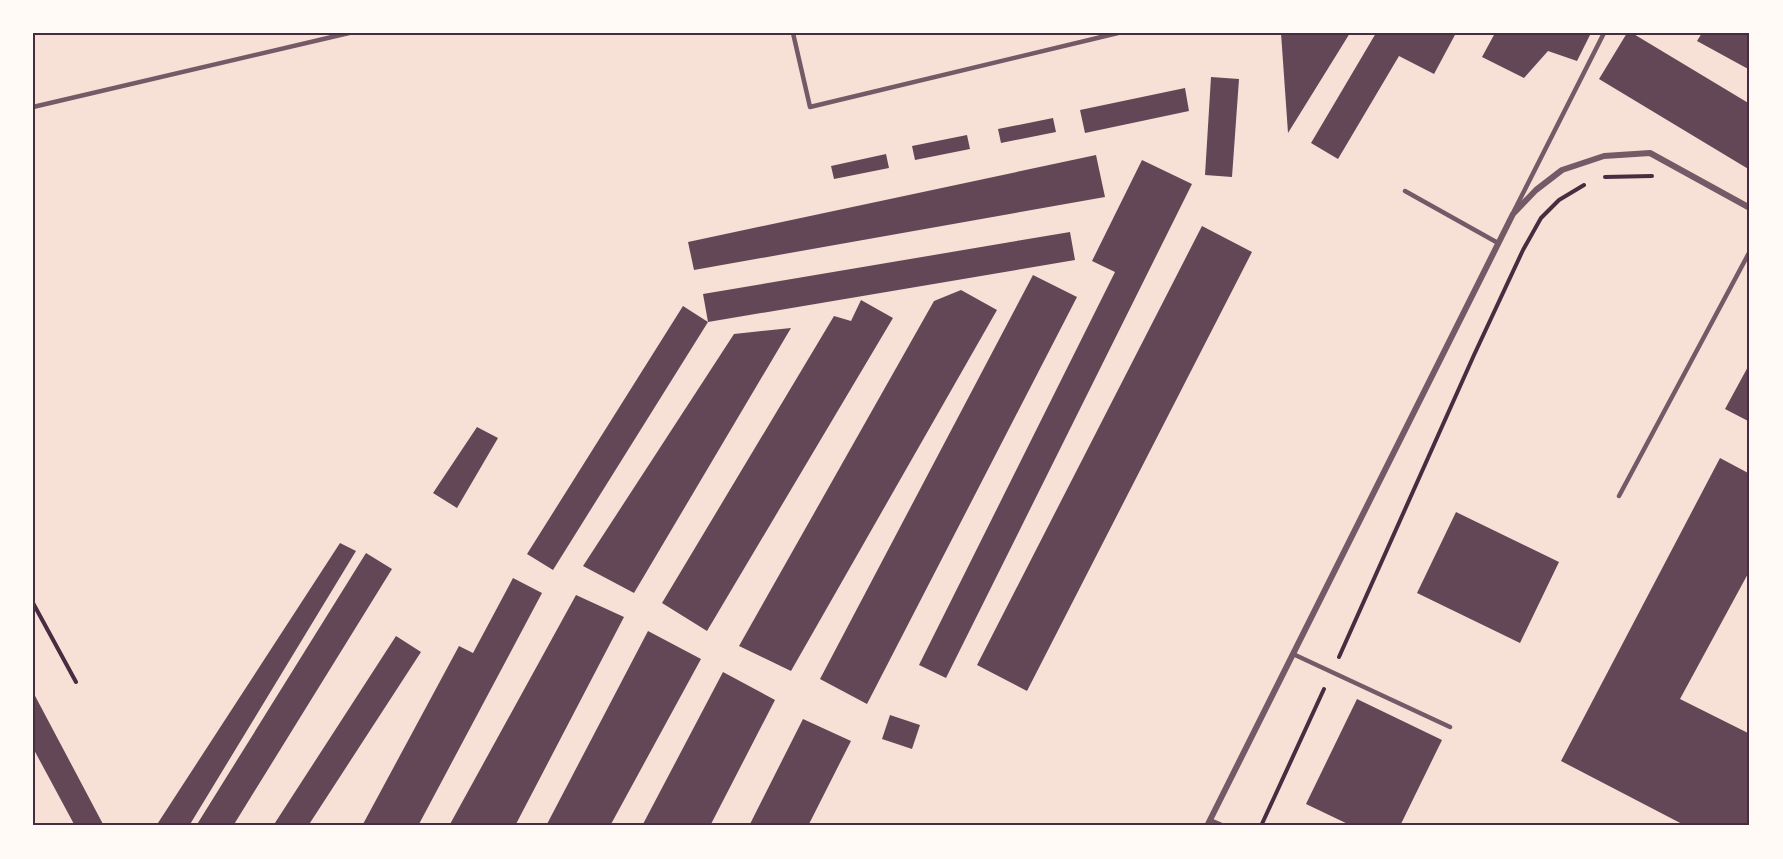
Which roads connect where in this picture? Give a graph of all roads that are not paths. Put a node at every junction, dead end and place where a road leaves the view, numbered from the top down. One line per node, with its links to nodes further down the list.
1 (349, 33): 5 (lane)
2 (794, 33): 3 (lane)
3 (1118, 33)
4 (1604, 33): 8 (lane)
5 (33, 107)
6 (1405, 191): 9 (lane)
7 (1750, 208): 8 (street)
8 (1513, 214): 9 (street)
9 (1498, 243): 12 (street)
10 (1750, 251): 11 (lane)
11 (1619, 496)
12 (1293, 654): 13 (lane); 14 (street)
13 (1450, 727)
14 (1209, 823): 15 (lane)
15 (1224, 826)

